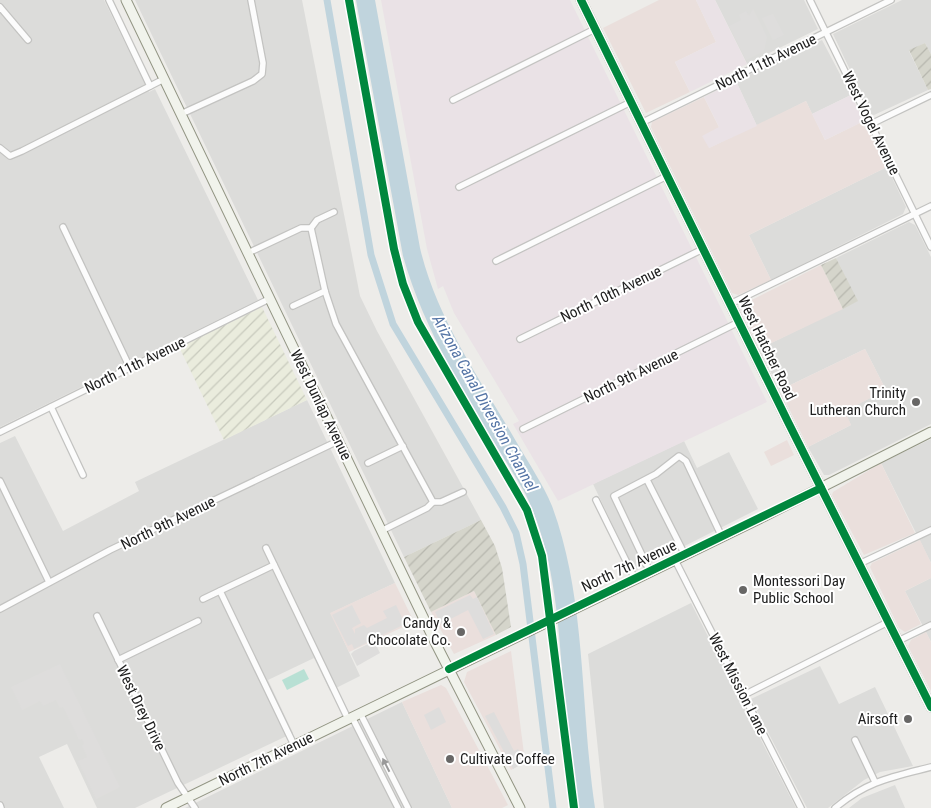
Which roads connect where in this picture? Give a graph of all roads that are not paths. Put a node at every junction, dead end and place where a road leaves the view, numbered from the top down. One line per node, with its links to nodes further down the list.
1 (109, 0): 12 (street)
2 (126, 0): 11 (main road, West Dunlap Avenue)
3 (251, 0): 16 (street)
4 (581, 0): 8 (main road, West Hatcher Road)
5 (810, 0): 9 (street, West Vogel Avenue)
6 (891, 0): 9 (street, North 11th Avenue)
7 (0, 7): 10 (street)
8 (595, 29): 14 (street); 15 (main road, West Hatcher Road)
9 (826, 32): 17 (street, North 11th Avenue); 18 (street, West Vogel Avenue)
10 (28, 40)
11 (164, 79): 12 (street); 16 (main road, West Dunlap Avenue)
12 (150, 86): 19 (street)
13 (931, 95): 18 (street)
14 (453, 100)
15 (631, 102): 17 (main road, West Hatcher Road); 21 (street)
16 (180, 114): 29 (main road, West Dunlap Avenue)
17 (641, 123): 20 (main road, West Hatcher Road)
18 (871, 124): 24 (street, West Vogel Avenue)
19 (0, 148)
20 (667, 176): 28 (main road, West Hatcher Road); 30 (street)
21 (459, 187)
22 (931, 206): 24 (street)
23 (334, 212): 26 (street)
24 (915, 214): 27 (street, West Vogel Avenue); 33 (street)
25 (63, 227): 37 (street)
26 (311, 228): 29 (street); 31 (street)
27 (931, 247)
28 (703, 249): 33 (main road, West Hatcher Road); 36 (street, North 10th Avenue)
29 (248, 253): 32 (main road, West Dunlap Avenue)
30 (496, 260)
31 (325, 291): 34 (street); 43 (street)
32 (270, 299): 37 (street, North 11th Avenue); 42 (main road, West Dunlap Avenue)
33 (730, 304): 35 (main road, West Hatcher Road)
34 (293, 306)
35 (739, 322): 39 (street, North 9th Avenue); 48 (main road, West Hatcher Road)
36 (520, 339)
37 (130, 368): 38 (street, North 11th Avenue)
38 (51, 407): 40 (street, North 11th Avenue); 45 (street)
39 (523, 429)
40 (0, 432)
41 (931, 432): 48 (main road, North 7th Avenue)
42 (338, 441): 53 (main road, West Dunlap Avenue); 62 (street, North 9th Avenue)
43 (403, 446): 44 (street); 51 (street)
44 (368, 463)
45 (83, 474)
46 (646, 480): 54 (street); 56 (street); 60 (street)
47 (0, 481): 62 (street)
48 (821, 488): 54 (main road, North 7th Avenue); 58 (main road, West Hatcher Road)
49 (463, 492): 51 (street)
50 (596, 500): 61 (street)
51 (433, 502): 53 (street)
52 (931, 530): 58 (street)
53 (381, 531): 72 (main road, West Dunlap Avenue)
54 (722, 537): 56 (main road, North 7th Avenue)
55 (266, 548): 59 (street)
56 (685, 555): 57 (main road, North 7th Avenue)
57 (675, 560): 60 (main road, North 7th Avenue); 73 (street, West Mission Lane)
58 (859, 564): 68 (main road, West Hatcher Road)
59 (274, 566): 63 (street); 75 (street)
60 (650, 572): 61 (main road, North 7th Avenue)
61 (635, 579): 72 (main road, North 7th Avenue)
62 (49, 582): 65 (street, North 9th Avenue)
63 (220, 591): 64 (street); 77 (street)
64 (203, 599)
65 (0, 608)
66 (97, 616): 71 (street, West Drey Drive)
67 (198, 621): 71 (street)
68 (888, 622): 70 (main road, West Hatcher Road); 73 (street)
69 (931, 625): 70 (street)
70 (898, 641): 74 (main road, West Hatcher Road)
71 (118, 660): 80 (street, West Drey Drive)
72 (449, 669): 75 (main road, North 7th Avenue); 85 (main road, West Dunlap Avenue)
73 (744, 695): 86 (street, West Mission Lane)
74 (931, 707)
75 (353, 716): 77 (main road, North 7th Avenue); 83 (street); 84 (street, one-way to 75)
76 (855, 740): 79 (street)
77 (294, 745): 80 (main road, North 7th Avenue)
78 (931, 767): 79 (street)
79 (875, 782): 87 (street)
80 (188, 798): 81 (main road, North 7th Avenue); 82 (street, West Drey Drive)
81 (166, 808)
82 (195, 808)
83 (398, 808)
84 (408, 808)
85 (520, 808)
86 (801, 808)
87 (835, 808)

